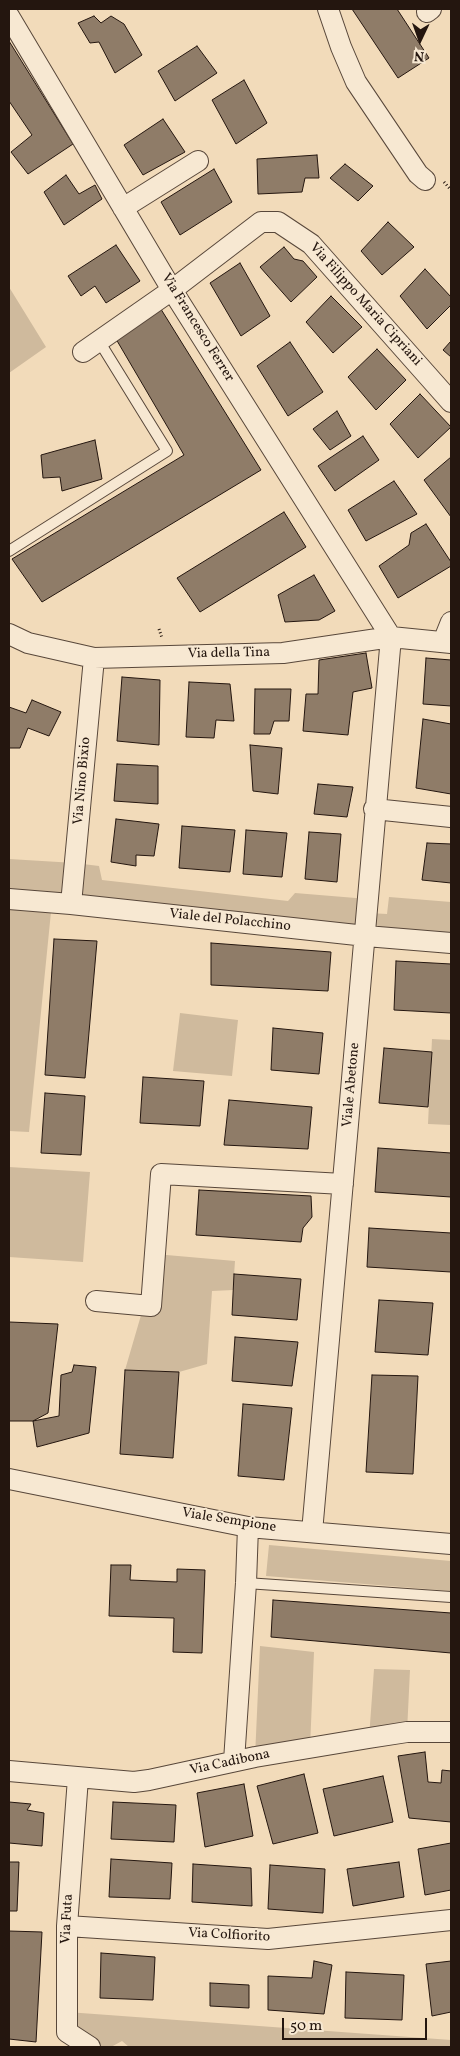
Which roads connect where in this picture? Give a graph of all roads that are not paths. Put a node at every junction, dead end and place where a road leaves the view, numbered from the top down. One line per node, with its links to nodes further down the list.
1 (328, 9): 4 (street)
2 (9, 16): 5 (street, Via Francesco Ferrer)
3 (198, 161): 5 (street)
4 (425, 180)
5 (123, 208): 6 (street, Via Francesco Ferrer)
6 (172, 290): 7 (street, Via Filippo Maria Cipriani); 9 (street, Via Filippo Maria Cipriani); 13 (street, Via Francesco Ferrer)
7 (99, 341): 8 (street, Via Filippo Maria Cipriani); 10 (lane)
8 (83, 352)
9 (451, 402)
10 (9, 551)
11 (451, 622): 14 (street)
12 (9, 634): 15 (street, Via della Tina)
13 (390, 637): 14 (street, Via della Tina); 15 (street, Via della Tina); 16 (street, Viale Abetone)
14 (447, 643)
15 (94, 658): 19 (street, Via Nino Bixio)
16 (374, 810): 17 (street); 20 (street, Viale Abetone)
17 (451, 817)
18 (9, 899): 19 (street, Viale del Polacchino)
19 (71, 904): 20 (street, Viale del Polacchino)
20 (366, 936): 21 (street, Viale del Polacchino); 22 (street, Viale Abetone)
21 (451, 943)
22 (343, 1184): 23 (street); 26 (street, Viale Abetone)
23 (96, 1301)
24 (9, 1479): 25 (street, Viale Sempione)
25 (248, 1527): 26 (street, Viale Sempione); 28 (street)
26 (312, 1532): 27 (street, Viale Sempione)
27 (451, 1544)
28 (246, 1583): 29 (lane); 31 (street)
29 (451, 1598)
30 (451, 1732): 31 (street, Via Cadibona)
31 (234, 1761): 33 (street, Via Cadibona)
32 (9, 1771): 33 (street, Via Cadibona)
33 (78, 1778): 35 (street, Via Futa)
34 (451, 1920): 35 (street, Via Colfiorito)
35 (66, 1926): 36 (street, Via Futa)
36 (90, 2047)

